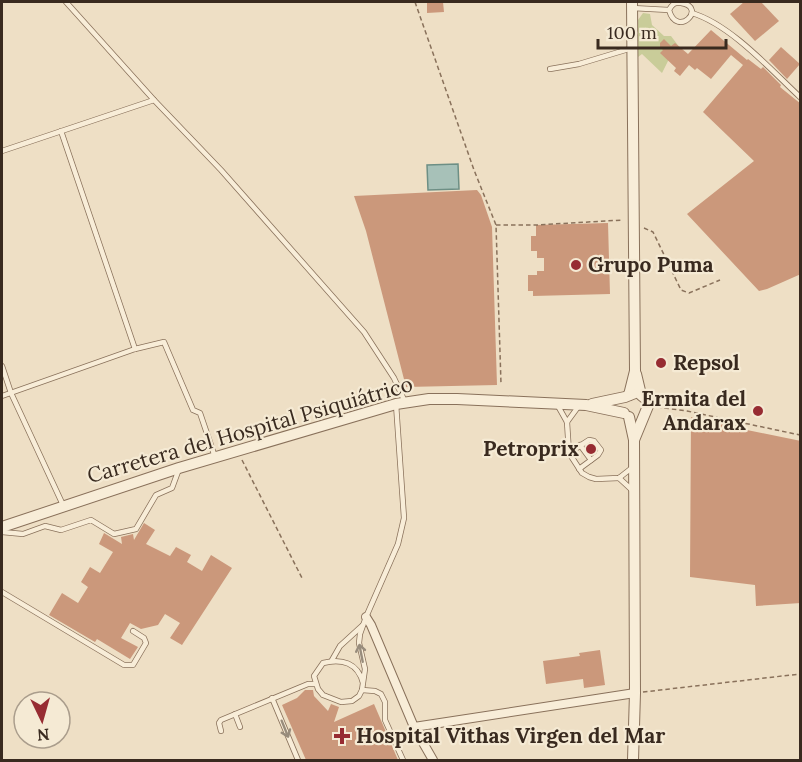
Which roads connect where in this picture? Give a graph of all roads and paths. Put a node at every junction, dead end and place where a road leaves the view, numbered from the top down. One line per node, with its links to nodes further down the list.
1 (66, 2): 10 (lane)
2 (415, 2): 14 (path)
3 (675, 2): 5 (lane); 6 (lane)
4 (632, 5): 5 (lane); 7 (street)
5 (669, 10): 6 (lane)
6 (692, 13): 9 (lane)
7 (632, 48): 8 (lane); 13 (street)
8 (550, 69)
9 (801, 97)
10 (154, 100): 11 (lane); 24 (lane)
11 (61, 131): 12 (lane); 16 (lane)
12 (2, 151)
13 (634, 224): 14 (path); 15 (path); 18 (street)
14 (496, 225): 19 (path)
15 (720, 280)
16 (135, 349): 20 (lane); 35 (lane)
17 (2, 366): 20 (lane)
18 (635, 371): 21 (street); 23 (street)
19 (501, 384)
20 (11, 393): 22 (lane); 42 (lane)
21 (641, 395): 23 (street); 27 (street)
22 (2, 396)
23 (627, 396): 26 (street); 28 (street)
24 (401, 403): 25 (street, Carretera del Hospital Psiquiátrico); 33 (street, Carretera del Hospital Psiquiátrico); 47 (lane)
25 (556, 404): 26 (street, Carretera del Hospital Psiquiátrico); 29 (lane)
26 (583, 405): 28 (street); 29 (lane)
27 (646, 410): 28 (street); 30 (path); 31 (street)
28 (626, 415): 31 (street)
29 (567, 422): 34 (lane)
30 (801, 435)
31 (634, 440): 37 (street)
32 (580, 445): 34 (lane); 36 (lane); 36 (lane)
33 (237, 451): 35 (street, Carretera del Hospital Psiquiátrico); 45 (path)
34 (568, 453): 39 (lane)
35 (216, 457): 38 (street, Carretera del Hospital Psiquiátrico)
36 (591, 460): 39 (lane)
37 (634, 466): 40 (lane); 41 (street)
38 (179, 468): 42 (street, Carretera del Hospital Psiquiátrico); 44 (lane)
39 (579, 469): 40 (lane)
40 (619, 478): 41 (lane)
41 (635, 493): 54 (street)
42 (63, 505): 43 (street, Carretera del Hospital Psiquiátrico)
43 (2, 527)
44 (2, 532)
45 (303, 580)
46 (2, 592): 48 (lane)
47 (365, 620): 49 (lane); 51 (lane, one-way to 47); 57 (street)
48 (133, 631)
49 (332, 660): 51 (lane); 52 (lane)
50 (801, 674): 54 (path)
51 (363, 683): 53 (lane)
52 (315, 684): 53 (lane); 55 (lane)
53 (363, 690): 61 (lane)
54 (635, 693): 57 (street); 63 (street)
55 (272, 698): 56 (lane); 60 (lane, one-way to 60)
56 (235, 714): 58 (lane); 59 (lane)
57 (414, 727): 62 (street)
58 (240, 728)
59 (221, 731)
60 (298, 760)
61 (403, 760)
62 (433, 760)
63 (633, 760)

